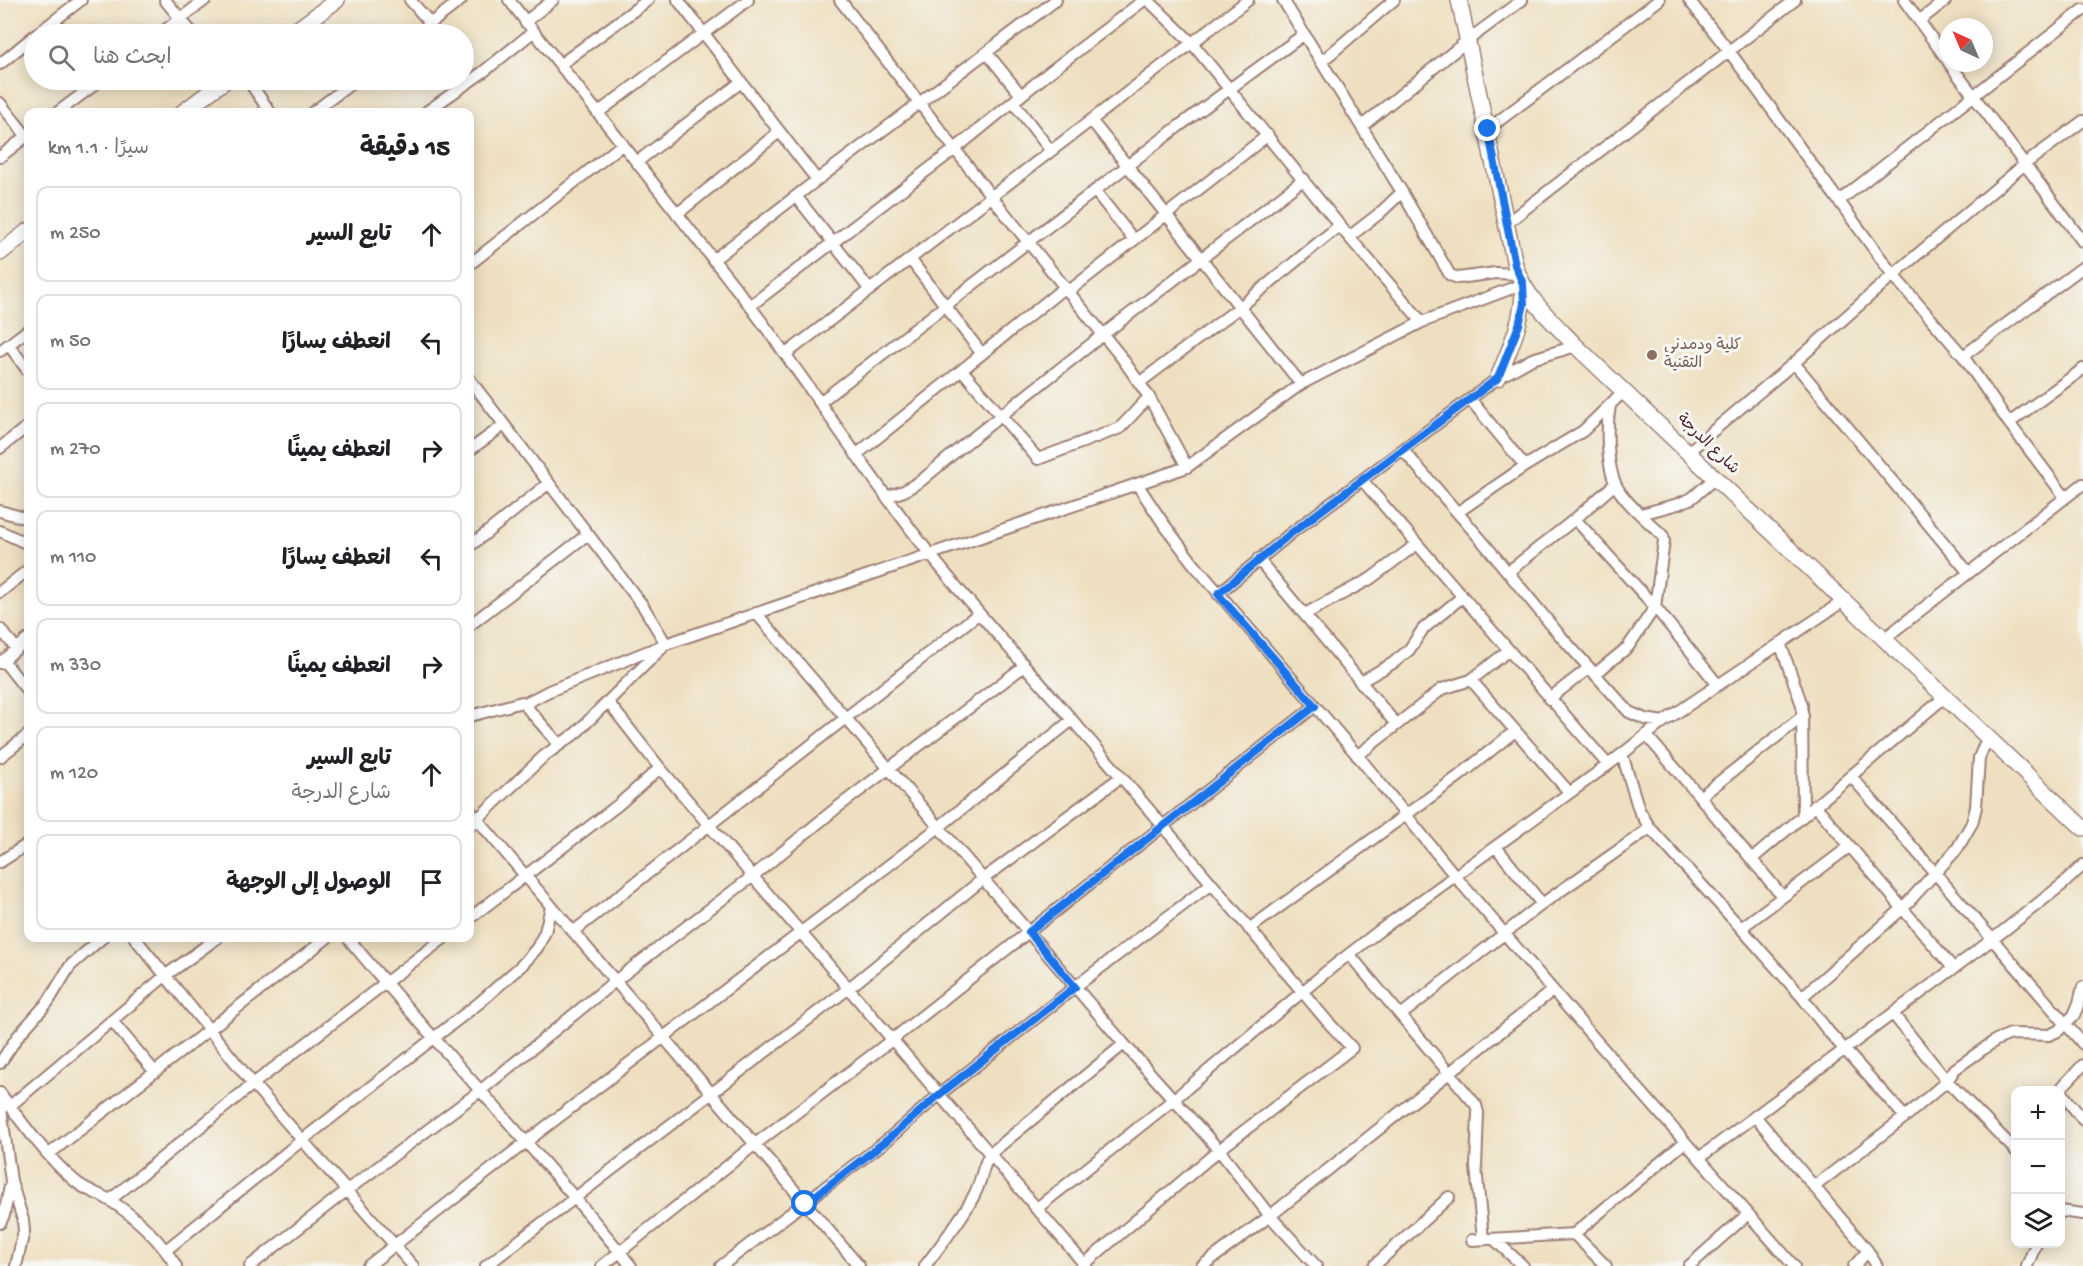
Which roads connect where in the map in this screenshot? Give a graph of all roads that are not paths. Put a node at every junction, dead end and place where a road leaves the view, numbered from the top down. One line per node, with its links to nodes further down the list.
1 (81, 0): 30 (street)
2 (165, 0): 27 (street)
3 (205, 0): 27 (street)
4 (323, 0): 33 (street)
5 (337, 0): 34 (street)
6 (410, 0): 35 (street)
7 (461, 0): 35 (street)
8 (509, 0): 29 (street)
9 (553, 0): 29 (street)
10 (648, 0): 47 (street)
11 (678, 0): 37 (street)
12 (748, 0): 37 (street)
13 (840, 0): 60 (street)
14 (1056, 0): 44 (street)
15 (1146, 0): 40 (street); 58 (street)
16 (1248, 0): 40 (street)
17 (1283, 0): 38 (street)
18 (1394, 0): 45 (street)
19 (1459, 0): 39 (street, شارع الدرجة)
20 (1522, 0): 39 (street)
21 (1659, 0): 70 (street)
22 (1689, 0): 43 (street)
23 (1795, 0): 43 (street)
24 (1904, 0): 28 (street)
25 (1946, 0): 28 (street)
26 (2083, 10): 57 (street)
27 (180, 19): 31 (street); 32 (street)
28 (1919, 21): 42 (street)
29 (525, 22): 36 (street)
30 (50, 24)
31 (173, 24)
32 (184, 24)
33 (291, 24)
34 (305, 24)
35 (431, 24)
36 (533, 32): 47 (street); 49 (street)
37 (703, 33): 50 (street); 66 (street)
38 (1303, 35): 45 (street); 51 (street)
39 (1468, 40): 69 (street); 70 (street, شارع الدرجة)
40 (1192, 43): 51 (street); 67 (street)
41 (24, 45): 46 (street)
42 (1939, 48)
43 (1729, 51): 88 (street); 91 (street)
44 (987, 53): 58 (street); 60 (street)
45 (1321, 62): 69 (street)
46 (0, 64)
47 (561, 64): 66 (street)
48 (1956, 72): 57 (street)
49 (474, 78)
50 (741, 82): 72 (street); 79 (street)
51 (1230, 88): 73 (street); 81 (street)
52 (88, 90): 61 (street)
53 (213, 90): 62 (street)
54 (255, 90): 63 (street)
55 (343, 90): 64 (street)
56 (457, 90): 65 (street)
57 (1972, 95): 80 (street); 88 (street)
58 (1017, 99): 76 (street); 77 (street)
59 (0, 103): 71 (street)
60 (920, 103): 76 (street); 83 (street)
61 (63, 108)
62 (188, 108)
63 (267, 108)
64 (318, 108)
65 (432, 108)
66 (599, 112): 75 (street)
67 (1091, 120): 77 (street); 81 (street)
68 (2083, 121): 80 (street)
69 (1362, 126): 85 (street)
70 (1488, 129): 91 (street, شارع الدرجة)
71 (24, 131)
72 (779, 132): 83 (street); 89 (street)
73 (1268, 135): 82 (street); 90 (street)
74 (24, 139): 78 (street)
75 (623, 144): 79 (street); 103 (street)
76 (955, 149): 87 (street); 97 (street)
77 (1051, 151): 87 (street)
78 (0, 157)
79 (637, 162): 89 (street)
80 (2025, 165): 98 (street); 105 (street)
81 (1127, 167): 84 (street); 90 (street)
82 (1304, 179): 92 (street); 102 (street)
83 (817, 180): 86 (street)
84 (1095, 191): 95 (street); 96 (street)
85 (1402, 192): 94 (street); 106 (street)
86 (796, 196): 97 (street); 101 (street)
87 (992, 196): 96 (street); 100 (street)
88 (1839, 201): 105 (street)
89 (677, 214): 101 (street)
90 (1167, 215): 95 (street); 102 (street)
91 (1507, 223): 106 (street, شارع الدرجة)
92 (1340, 225): 94 (street); 111 (street)
93 (24, 234): 99 (street)
94 (1349, 237): 112 (street)
95 (1134, 240): 107 (street)
96 (1028, 241): 107 (street); 110 (street)
97 (831, 242): 108 (street); 109 (street)
98 (2083, 242)
99 (0, 253)
100 (910, 259): 108 (street); 110 (street)
101 (713, 260): 109 (street)
102 (1202, 260): 111 (street); 114 (street)
103 (474, 261)
104 (2083, 267): 119 (street)
105 (1893, 274): 119 (street); 120 (street)
106 (1520, 279): 112 (street); 115 (street, شارع الدرجة); 124 (street)
107 (1067, 289): 114 (street); 118 (street)
108 (870, 290): 117 (street)
109 (750, 306): 117 (street)
110 (947, 306): 118 (street); 131 (street)
111 (1240, 308): 125 (street); 126 (street)
112 (1422, 322): 126 (street)
113 (24, 333): 116 (street)
114 (1104, 334): 125 (street); 133 (street)
115 (1576, 346): 124 (street); 128 (street, شارع الدرجة)
116 (5, 348): 121 (street)
117 (786, 354): 131 (street)
118 (982, 354): 123 (street)
119 (1963, 356): 134 (street)
120 (1794, 363): 140 (street); 166 (street)
121 (24, 367)
122 (2083, 369): 134 (street)
123 (962, 370): 133 (street); 141 (street)
124 (1498, 378): 130 (street)
125 (1139, 383): 129 (street)
126 (1301, 384): 143 (street)
127 (474, 385): 135 (street)
128 (1624, 391): 132 (street); 140 (street, شارع الدرجة)
129 (1149, 397): 133 (street); 143 (street)
130 (1470, 399): 139 (street); 142 (street)
131 (820, 402): 141 (street)
132 (1610, 405): 142 (street); 148 (street)
133 (1000, 416): 150 (street)
134 (2009, 423): 151 (street)
135 (504, 425): 137 (street); 146 (street)
136 (24, 429): 138 (street)
137 (474, 447)
138 (0, 448)
139 (1403, 450): 145 (street); 153 (street)
140 (1688, 452): 144 (street, شارع الدرجة)
141 (856, 455): 150 (street)
142 (1525, 466): 153 (street)
143 (1187, 467): 147 (street)
144 (1715, 478): 154 (street); 170 (street, شارع الدرجة)
145 (1362, 480): 161 (street); 163 (street)
146 (549, 483): 158 (street); 160 (street)
147 (1137, 484): 162 (street); 168 (street)
148 (1615, 484): 154 (street); 156 (street)
149 (2083, 484): 151 (street)
150 (886, 497): 162 (street)
151 (2065, 497): 166 (street)
152 (0, 511): 155 (street)
153 (1458, 512): 164 (street)
154 (1641, 514): 171 (street)
155 (24, 518)
156 (1575, 519): 164 (street); 171 (street)
157 (0, 531): 159 (street)
158 (588, 534): 175 (street); 180 (street)
159 (24, 542)
160 (474, 543)
161 (1417, 544): 169 (street); 174 (street)
162 (930, 554): 172 (street); 173 (street)
163 (1258, 559): 168 (street); 174 (street)
164 (1508, 572): 185 (street)
165 (24, 573): 167 (street)
166 (1969, 573): 177 (street)
167 (0, 592)
168 (1218, 594): 194 (street)
169 (1462, 597): 182 (street); 187 (street)
170 (1845, 600): 177 (street, شارع الدرجة); 179 (street)
171 (1654, 607): 185 (street); 188 (street)
172 (756, 613): 180 (street); 197 (street)
173 (978, 614): 184 (street); 197 (street)
174 (1305, 614): 187 (street)
175 (474, 622)
176 (0, 629): 181 (street)
177 (1886, 638): 190 (street, شارع الدرجة)
178 (24, 643): 181 (street)
179 (1780, 643): 188 (street); 196 (street)
180 (666, 644): 192 (street); 193 (street)
181 (17, 649): 183 (street)
182 (1508, 651): 186 (street); 191 (street)
183 (1, 661): 189 (street)
184 (1023, 667): 198 (street); 211 (street)
185 (1592, 671): 191 (street); 199 (street)
186 (1471, 680): 200 (street); 201 (street)
187 (1360, 682): 200 (street)
188 (1718, 685): 199 (street)
189 (24, 687)
190 (1946, 696): 203 (street, شارع الدرجة); 212 (street)
191 (1549, 699): 209 (street)
192 (608, 702): 205 (street); 210 (street)
193 (524, 704): 195 (street); 205 (street)
194 (1315, 706): 207 (street); 223 (street)
195 (474, 715)
196 (1803, 716): 215 (street); 218 (street)
197 (846, 718): 211 (street); 221 (street)
198 (1072, 720): 213 (street); 222 (street)
199 (1663, 722): 202 (street)
200 (1396, 724): 207 (street)
201 (1515, 731): 214 (street); 217 (street)
202 (1647, 736): 206 (street); 215 (street)
203 (1988, 736): 225 (street, شارع الدرجة); 232 (street)
204 (24, 738): 208 (street)
205 (559, 744): 219 (street)
206 (1622, 754): 209 (street); 224 (street)
207 (1357, 756): 217 (street)
208 (0, 757)
209 (1608, 765): 214 (street)
210 (660, 768): 221 (street); 233 (street)
211 (890, 769): 222 (street); 234 (street)
212 (1851, 776): 216 (street); 232 (street)
213 (1121, 777): 223 (street); 236 (street)
214 (1569, 792): 227 (street)
215 (1700, 797): 229 (street)
216 (1815, 805): 218 (street); 228 (street)
217 (1405, 814): 235 (street); 244 (street)
218 (1803, 816): 229 (street)
219 (474, 817)
220 (474, 821): 233 (street)
221 (709, 824): 234 (street); 245 (street)
222 (939, 826): 236 (street); 247 (street)
223 (1163, 827): 237 (street); 246 (street)
224 (1650, 828): 239 (street); 243 (street)
225 (2083, 828)
226 (24, 847): 230 (street)
227 (1497, 847): 235 (street); 239 (street)
228 (1849, 847): 238 (street); 241 (street)
229 (1752, 859): 238 (street)
230 (0, 862)
231 (2083, 865): 249 (street)
232 (1936, 873): 241 (street); 249 (street)
233 (524, 875): 240 (street); 242 (street)
234 (753, 876): 247 (street); 259 (street)
235 (1456, 877): 248 (street); 256 (street)
236 (983, 879): 246 (street); 263 (street)
237 (1211, 884): 244 (street); 261 (street)
238 (1782, 896): 243 (street)
239 (1542, 904): 248 (street)
240 (551, 907): 245 (street); 272 (street)
241 (1902, 909): 257 (street); 266 (street)
242 (474, 915)
243 (1741, 928): 266 (street)
244 (1249, 929): 265 (street)
245 (573, 932): 259 (street)
246 (1029, 932): 261 (street); 274 (street)
247 (801, 933): 263 (street); 273 (street)
248 (1504, 933): 264 (street); 268 (street)
249 (1993, 939): 257 (street); 270 (street)
250 (97, 942): 278 (street)
251 (138, 942): 258 (street)
252 (212, 942): 258 (street)
253 (322, 942): 271 (street)
254 (351, 942): 260 (street)
255 (439, 942): 260 (street)
256 (1349, 954): 265 (street); 268 (street)
257 (1953, 968): 267 (street)
258 (165, 976): 269 (street); 271 (street)
259 (615, 981): 273 (street); 285 (street)
260 (386, 984): 272 (street); 283 (street)
261 (1075, 987): 275 (street); 287 (street)
262 (2083, 987): 270 (street)
263 (849, 988): 274 (street); 288 (street)
264 (1553, 990): 281 (street); 297 (street)
265 (1303, 993): 290 (street); 300 (street)
266 (1802, 997): 277 (street)
267 (1893, 1014): 277 (street); 282 (street)
268 (1401, 1015): 281 (street)
269 (112, 1021): 280 (street); 291 (street)
270 (2067, 1024): 276 (street); 282 (street)
271 (209, 1030): 280 (street); 283 (street)
272 (435, 1038): 285 (street); 295 (street)
273 (663, 1039): 288 (street); 296 (street)
274 (893, 1040): 287 (street); 298 (street)
275 (1124, 1044): 290 (street); 302 (street)
276 (2083, 1044)
277 (1845, 1050): 292 (street); 293 (street)
278 (0, 1063)
279 (2083, 1065): 284 (street)
280 (155, 1072): 301 (street)
281 (1449, 1072): 316 (street); 319 (street)
282 (1947, 1081): 293 (street); 299 (street)
283 (253, 1084): 295 (street); 310 (street)
284 (2064, 1086)
285 (480, 1090): 296 (street); 307 (street)
286 (0, 1094): 291 (street)
287 (940, 1094): 302 (street); 311 (street)
288 (711, 1095): 298 (street); 309 (street)
289 (2065, 1097): 294 (street)
290 (1173, 1100): 300 (street); 312 (street)
291 (5, 1104): 301 (street); 304 (street)
292 (1755, 1116): 303 (street); 305 (street)
293 (1905, 1117): 305 (street)
294 (2083, 1120)
295 (301, 1141): 307 (street); 323 (street)
296 (526, 1142): 309 (street); 321 (street)
297 (1685, 1142): 303 (street); 318 (street)
298 (754, 1145): 311 (street); 325 (street)
299 (2011, 1145)
300 (1219, 1150): 316 (street); 328 (street)
301 (49, 1154): 310 (street)
302 (990, 1154): 312 (street); 338 (street)
303 (1699, 1158): 314 (street)
304 (11, 1181): 306 (street); 329 (street)
305 (1815, 1186): 324 (street)
306 (5, 1191): 317 (street)
307 (346, 1191): 321 (street); 331 (street)
308 (1449, 1197): 341 (street)
309 (575, 1199): 325 (street); 334 (street)
310 (110, 1200): 323 (street)
311 (805, 1204): 327 (street); 337 (street)
312 (1036, 1209): 328 (street)
313 (2065, 1212): 315 (street)
314 (1748, 1214): 326 (street); 344 (street)
315 (2083, 1214)
316 (1270, 1216): 339 (street); 340 (street)
317 (0, 1223)
318 (1574, 1234): 319 (street); 343 (street)
319 (1489, 1239): 320 (street); 342 (street)
320 (1472, 1240)
321 (395, 1245): 332 (street); 333 (street)
322 (2034, 1248): 347 (street)
323 (166, 1250): 330 (street)
324 (1868, 1251): 345 (street); 346 (street)
325 (620, 1253): 335 (street); 336 (street)
326 (1790, 1264)
327 (724, 1265)
328 (1084, 1265)
329 (16, 1266)
330 (176, 1266)
331 (250, 1266)
332 (368, 1266)
333 (412, 1266)
334 (486, 1266)
335 (602, 1266)
336 (631, 1266)
337 (859, 1266)
338 (925, 1266)
339 (1202, 1266)
340 (1316, 1266)
341 (1374, 1266)
342 (1523, 1266)
343 (1606, 1266)
344 (1689, 1266)
345 (1854, 1266)
346 (1877, 1266)
347 (2026, 1266)

